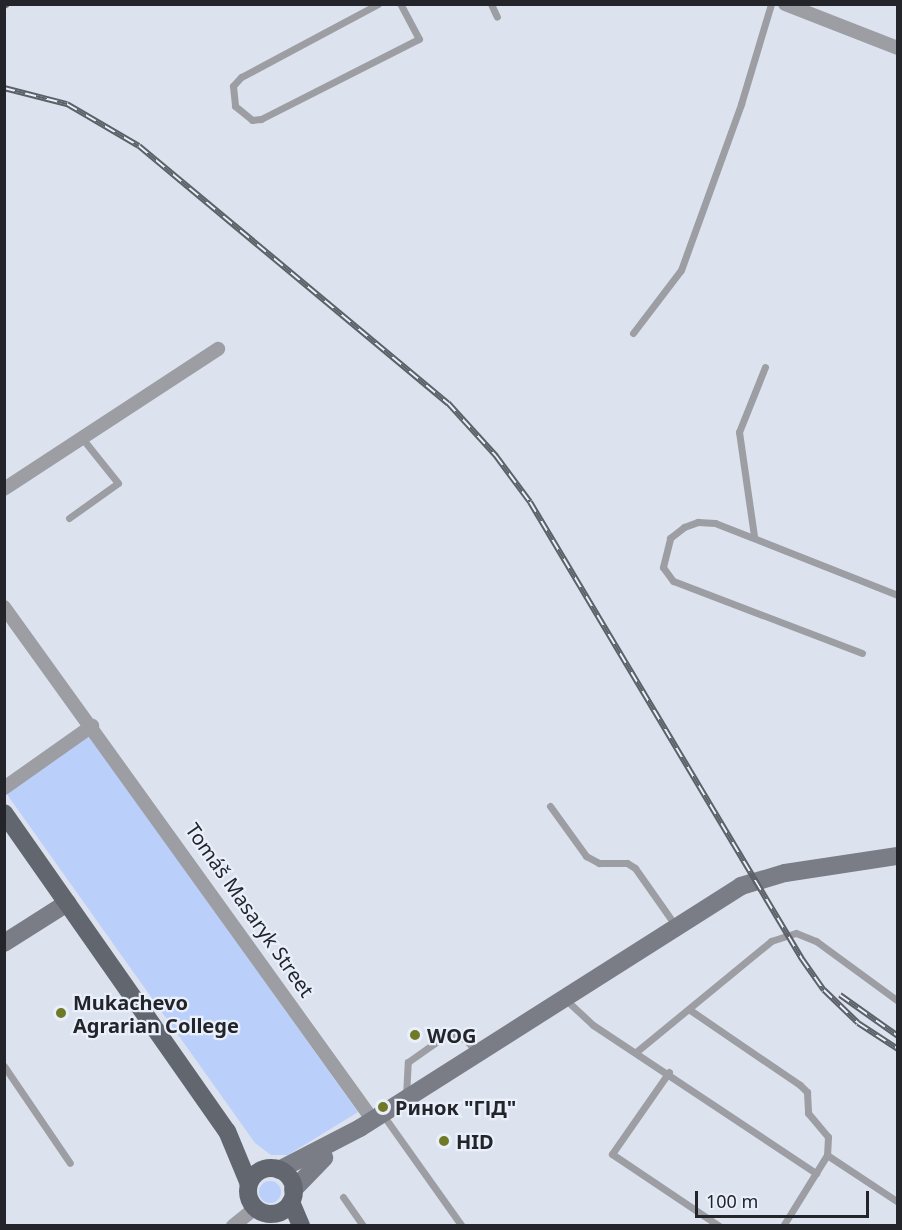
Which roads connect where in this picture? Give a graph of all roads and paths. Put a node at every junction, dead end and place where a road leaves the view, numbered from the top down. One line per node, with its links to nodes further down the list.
1 (378, 4): 2 (lane)
2 (400, 4)
3 (490, 4): 6 (lane)
4 (771, 4): 8 (lane)
5 (785, 4): 7 (street)
6 (497, 16)
7 (897, 48)
8 (633, 333)
9 (218, 349): 11 (street)
10 (765, 367): 14 (lane)
11 (82, 438): 12 (street); 13 (lane)
12 (4, 489)
13 (69, 518)
14 (754, 536): 15 (lane); 17 (lane)
15 (897, 595)
16 (4, 607): 18 (street, Tomáš Masaryk Street)
17 (862, 653)
18 (92, 726): 19 (street); 34 (street, Tomáš Masaryk Street)
19 (4, 788)
20 (550, 806): 24 (lane)
21 (4, 813): 23 (main road)
22 (897, 856): 24 (street)
23 (67, 903): 25 (street); 35 (main road)
24 (675, 925): 26 (street)
25 (4, 943)
26 (562, 996): 29 (street); 30 (lane)
27 (897, 1001): 28 (lane)
28 (690, 1010): 30 (lane); 36 (lane)
29 (476, 1051): 33 (street); 33 (lane)
30 (636, 1052): 32 (lane)
31 (4, 1066): 37 (lane)
32 (669, 1072): 39 (lane); 49 (lane)
33 (406, 1096): 34 (street)
34 (371, 1120): 38 (street); 41 (street); 48 (lane)
35 (227, 1131): 38 (main road); 40 (main road)
36 (826, 1155): 39 (lane); 43 (lane)
37 (70, 1163)
38 (276, 1169): 40 (main road); 41 (main road)
39 (816, 1173): 50 (lane)
40 (249, 1184): 44 (main road)
41 (292, 1196): 44 (main road); 46 (main road)
42 (343, 1197): 47 (lane)
43 (897, 1202)
44 (268, 1216): 45 (street)
45 (233, 1226)
46 (301, 1226)
47 (363, 1226)
48 (462, 1226)
49 (719, 1226)
50 (783, 1226)

